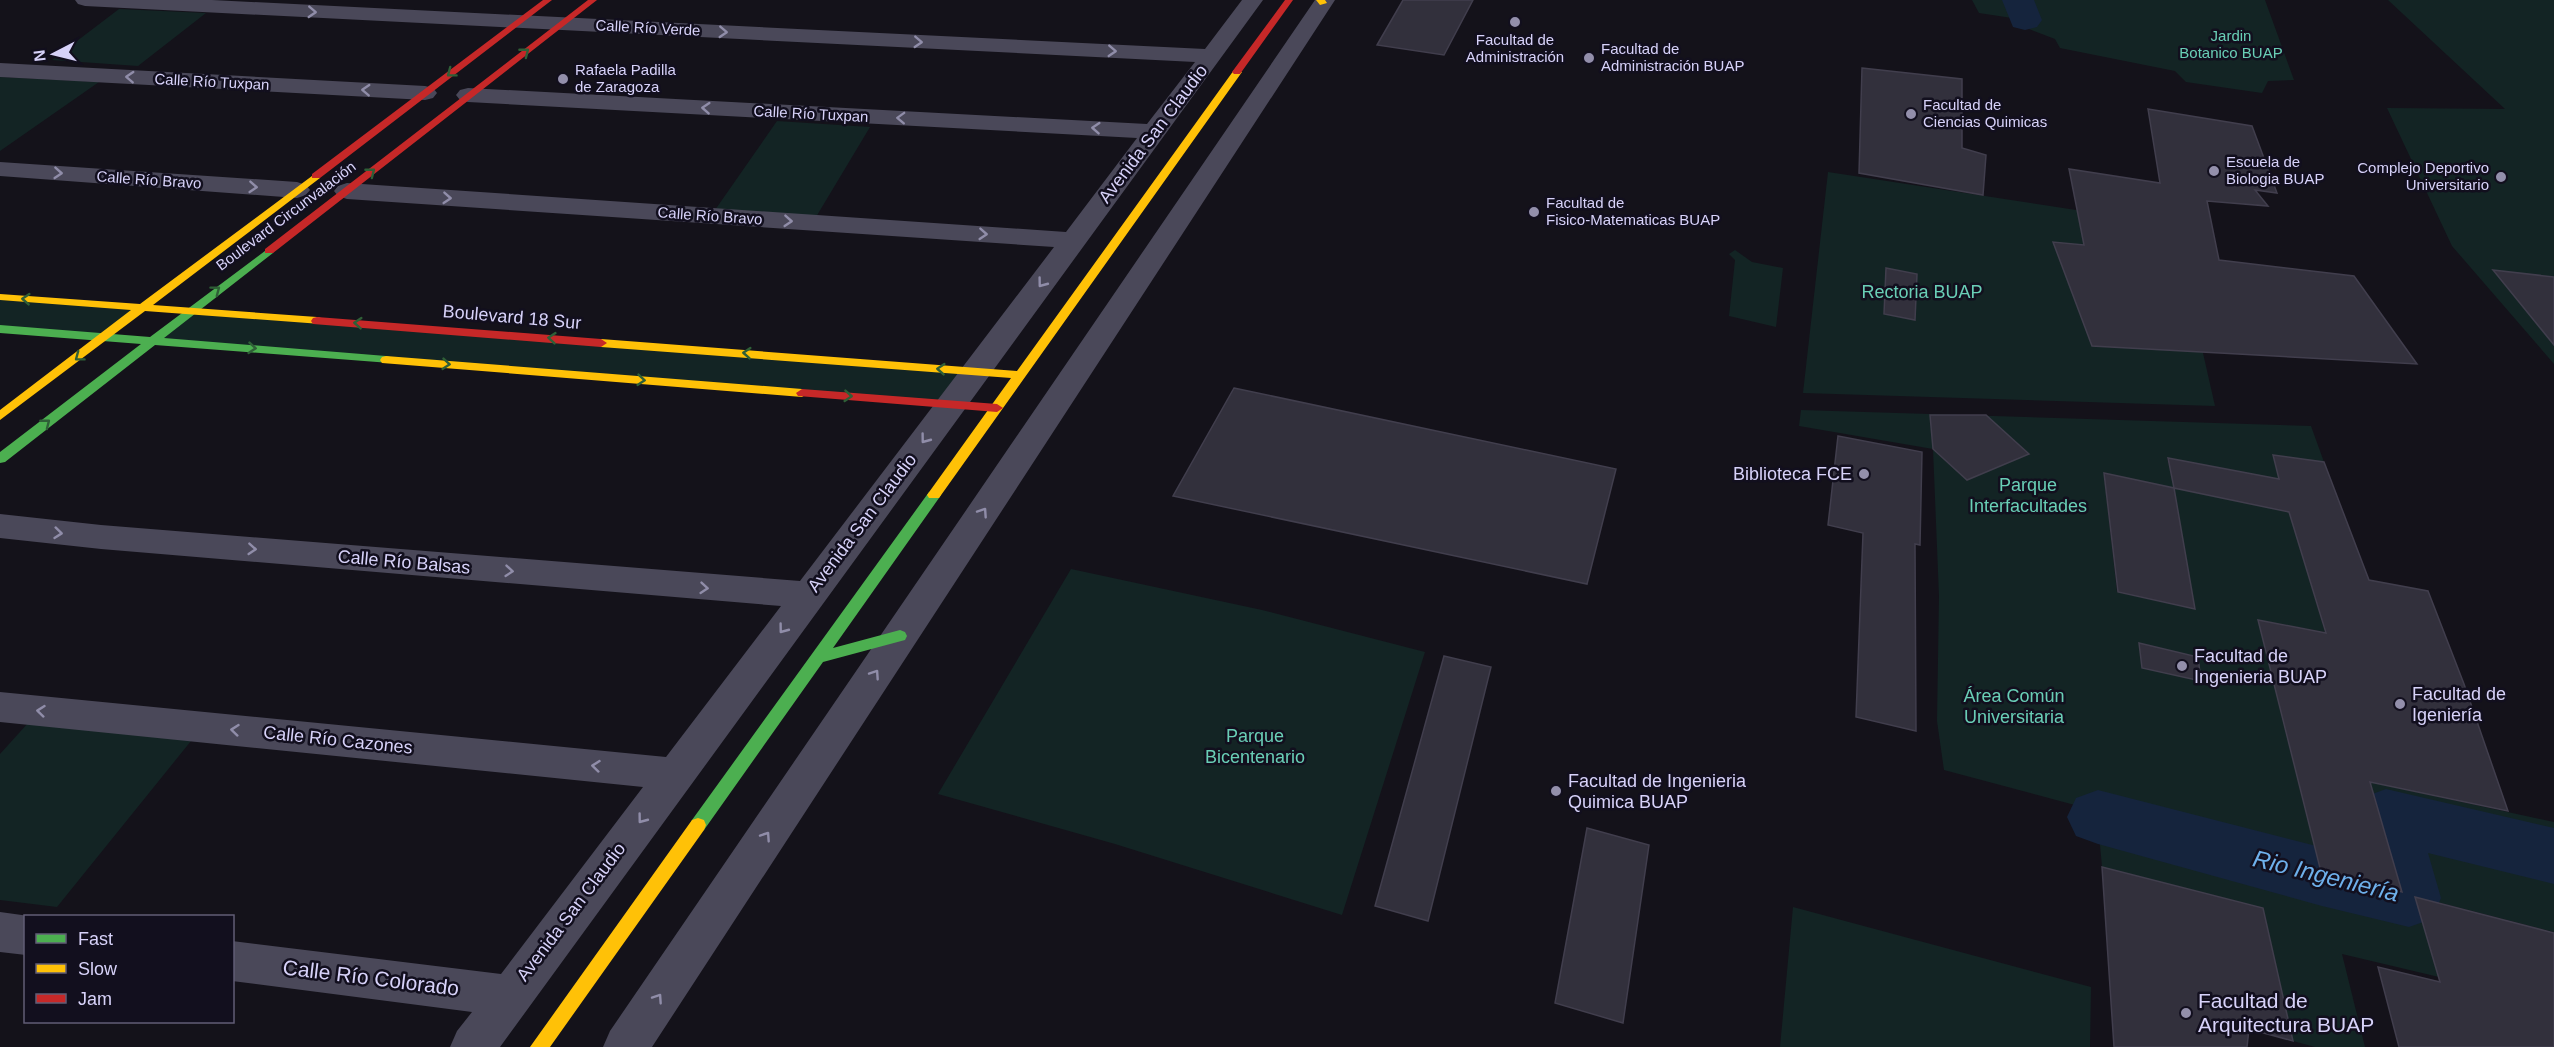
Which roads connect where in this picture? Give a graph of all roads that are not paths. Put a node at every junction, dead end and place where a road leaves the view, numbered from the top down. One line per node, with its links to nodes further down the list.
1 (85, 0): 7 (street, Calle Río Verde, one-way to 7)
2 (548, 0): 7 (street, Boulevard Circunvalación)
3 (593, 0): 8 (street, Boulevard Circunvalación)
4 (1252, 0): 9 (street, Avenida San Claudio)
5 (1289, 0): 25 (street, Avenida San Claudio)
6 (1322, 1): 32 (street, one-way to 6)
7 (518, 23): 8 (street, Calle Río Verde); 11 (street, Boulevard Circunvalación, one-way to 11)
8 (561, 24): 9 (street, Calle Río Verde, one-way to 9); 12 (street, Boulevard Circunvalación, one-way to 8)
9 (1211, 56): 13 (street, Avenida San Claudio)
10 (0, 70): 11 (street, Calle Río Tuxpan, one-way to 10)
11 (425, 93): 15 (street, Boulevard Circunvalación)
12 (468, 95): 13 (street, Calle Río Tuxpan, one-way to 12); 16 (street, Boulevard Circunvalación, one-way to 12)
13 (1154, 132): 17 (street, Avenida San Claudio)
14 (0, 169): 15 (street, Calle Río Bravo, one-way to 15)
15 (297, 190): 19 (street, Boulevard Circunvalación)
16 (347, 191): 17 (street, Calle Río Bravo, one-way to 17); 20 (street, Boulevard Circunvalación, one-way to 16)
17 (1073, 240): 24 (street, Avenida San Claudio, one-way to 24)
18 (0, 297): 19 (street, Boulevard 18 Sur, one-way to 18)
19 (145, 308): 20 (street, Boulevard 18 Sur); 22 (street, Boulevard Circunvalación)
20 (190, 310): 23 (street, Boulevard Circunvalación); 24 (street, Boulevard 18 Sur, one-way to 20)
21 (0, 329): 22 (street)
22 (107, 336): 23 (street); 28 (street, Boulevard Circunvalación, one-way to 28)
23 (152, 340): 26 (street, one-way to 26); 29 (street, Boulevard Circunvalación, one-way to 23)
24 (975, 371): 25 (street, Boulevard 18 Sur); 26 (street, Avenida San Claudio)
25 (1020, 375): 27 (street, Avenida San Claudio)
26 (951, 404): 27 (street); 31 (street, Avenida San Claudio, one-way to 31)
27 (997, 408): 33 (street, Avenida San Claudio)
28 (0, 416)
29 (0, 459)
30 (0, 526): 31 (street, Calle Río Balsas, one-way to 31)
31 (808, 595): 35 (street, Avenida San Claudio, one-way to 35)
32 (900, 636): 33 (street); 44 (street, one-way to 32)
33 (820, 657): 40 (street, Avenida San Claudio)
34 (0, 707): 35 (street, Calle Río Cazones, one-way to 34)
35 (675, 774): 39 (street, Avenida San Claudio, one-way to 39)
36 (0, 932): 37 (street)
37 (24, 935)
38 (234, 961): 39 (street, Calle Río Colorado)
39 (509, 996): 41 (street, Avenida San Claudio)
40 (562, 1018): 42 (street, Avenida San Claudio); 43 (street, Avenida San Claudio)
41 (473, 1047)
42 (539, 1047)
43 (545, 1047)
44 (626, 1047)

